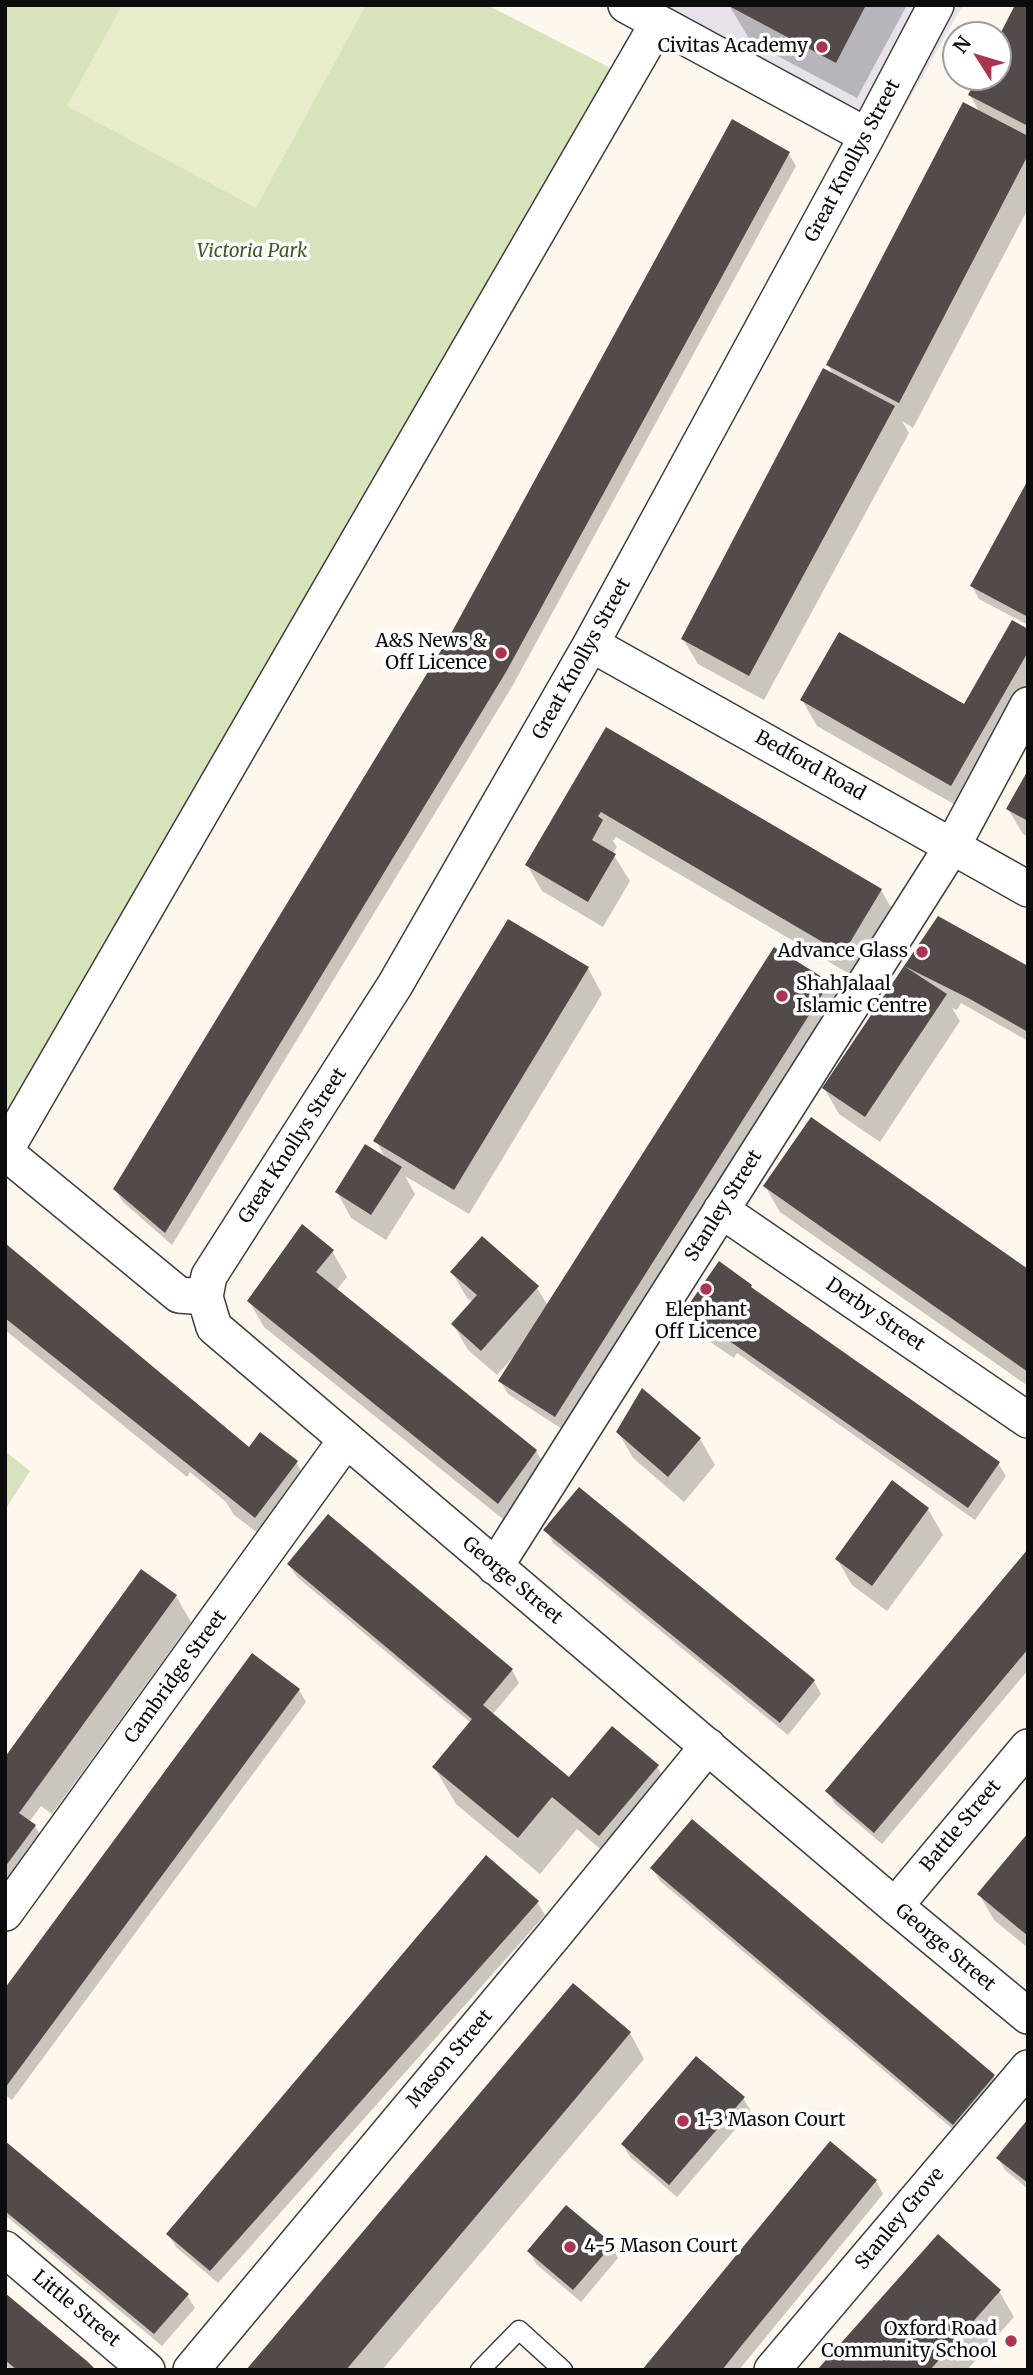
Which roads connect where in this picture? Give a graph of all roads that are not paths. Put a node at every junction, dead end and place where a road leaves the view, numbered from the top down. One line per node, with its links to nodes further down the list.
1 (626, 5): 3 (street)
2 (936, 5): 4 (street, Great Knollys Street)
3 (657, 23): 4 (street); 9 (street)
4 (867, 136): 5 (street, Great Knollys Street)
5 (591, 644): 7 (street, Bedford Road); 11 (street, Great Knollys Street)
6 (1028, 705): 7 (street, Stanley Street)
7 (953, 845): 8 (street, Bedford Road); 10 (street, Stanley Street)
8 (1028, 889)
9 (5, 1151): 11 (street)
10 (722, 1210): 12 (street, Derby Street); 14 (street, Stanley Street)
11 (205, 1297): 13 (street, George Street)
12 (1028, 1420)
13 (346, 1440): 14 (street, George Street); 18 (street, Cambridge Street)
14 (495, 1567): 15 (street, George Street)
15 (708, 1746): 17 (street, George Street); 23 (street, Mason Street)
16 (1028, 1747): 17 (street, Battle Street)
17 (895, 1906): 19 (street, George Street)
18 (5, 1913)
19 (1028, 2016)
20 (1028, 2068): 26 (street, Stanley Grove)
21 (5, 2249): 22 (street, Little Street)
22 (147, 2370)
23 (191, 2370)
24 (480, 2370): 25 (lane)
25 (563, 2370)
26 (772, 2370)

